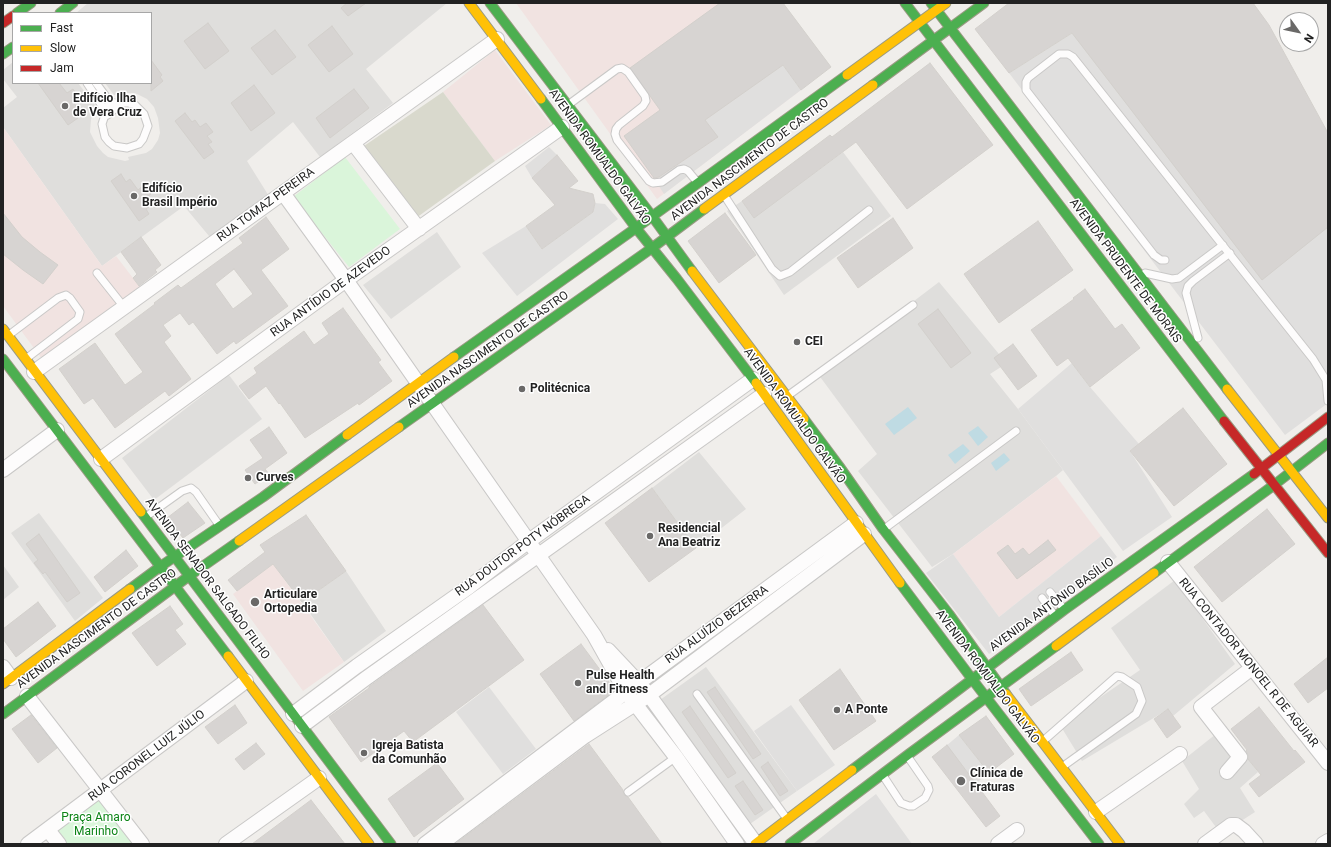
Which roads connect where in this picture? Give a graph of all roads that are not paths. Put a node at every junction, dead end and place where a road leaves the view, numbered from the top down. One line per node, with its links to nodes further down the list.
1 (31, 3): 9 (main road)
2 (73, 3): 10 (main road)
3 (469, 3): 15 (main road, AVENIDA ROMUALDO GALVÃO)
4 (490, 3): 25 (main road, AVENIDA ROMUALDO GALVÃO)
5 (905, 3): 12 (main road, AVENIDA PRUDENTE DE MORAIS)
6 (946, 3): 8 (main road, AVENIDA NASCIMENTO DE CASTRO)
7 (984, 3): 14 (main road, AVENIDA NASCIMENTO DE CASTRO)
8 (934, 6): 12 (main road, AVENIDA NASCIMENTO DE CASTRO); 14 (main road, AVENIDA PRUDENTE DE MORAIS)
9 (18, 12)
10 (61, 12)
11 (12, 17): 13 (main road)
12 (919, 22): 16 (main road, AVENIDA PRUDENTE DE MORAIS); 24 (main road, AVENIDA NASCIMENTO DE CASTRO)
13 (3, 23)
14 (951, 28): 16 (main road, AVENIDA NASCIMENTO DE CASTRO); 45 (main road, AVENIDA PRUDENTE DE MORAIS)
15 (497, 39): 28 (main road, AVENIDA ROMUALDO GALVÃO); 29 (street, RUA TOMAZ PEREIRA)
16 (934, 40): 21 (main road, AVENIDA NASCIMENTO DE CASTRO); 68 (main road, AVENIDA PRUDENTE DE MORAIS)
17 (12, 48): 18 (main road)
18 (3, 54)
19 (88, 84): 26 (lane)
20 (97, 84): 26 (lane)
21 (868, 88): 22 (main road); 32 (main road, AVENIDA NASCIMENTO DE CASTRO)
22 (846, 92)
23 (833, 95): 24 (main road)
24 (814, 100): 27 (main road, AVENIDA NASCIMENTO DE CASTRO)
25 (568, 105): 33 (lane); 37 (main road, AVENIDA ROMUALDO GALVÃO)
26 (110, 109): 26 (lane)
27 (781, 124): 30 (main road); 33 (main road, AVENIDA NASCIMENTO DE CASTRO)
28 (562, 127): 38 (main road, AVENIDA ROMUALDO GALVÃO); 39 (street, RUA ANTÍDIO DE AZEVEDO)
29 (353, 143): 34 (street, RUA TOMAZ PEREIRA); 39 (street)
30 (769, 144)
31 (762, 156): 32 (main road)
32 (751, 174): 35 (main road, AVENIDA NASCIMENTO DE CASTRO)
33 (698, 183): 37 (main road, AVENIDA NASCIMENTO DE CASTRO)
34 (283, 193): 47 (street); 49 (street, RUA TOMAZ PEREIRA)
35 (724, 195): 36 (lane); 40 (main road, AVENIDA NASCIMENTO DE CASTRO)
36 (869, 210)
37 (652, 216): 38 (main road, AVENIDA NASCIMENTO DE CASTRO); 40 (main road, AVENIDA ROMUALDO GALVÃO)
38 (636, 228): 42 (main road, AVENIDA ROMUALDO GALVÃO); 57 (main road, AVENIDA NASCIMENTO DE CASTRO)
39 (419, 229): 47 (street, RUA ANTÍDIO DE AZEVEDO)
40 (667, 237): 42 (main road, AVENIDA NASCIMENTO DE CASTRO); 59 (main road, AVENIDA ROMUALDO GALVÃO)
41 (1224, 246): 43 (lane); 44 (lane); 45 (lane)
42 (652, 248): 55 (main road, AVENIDA ROMUALDO GALVÃO); 61 (main road, AVENIDA NASCIMENTO DE CASTRO)
43 (1230, 253): 51 (lane); 56 (lane)
44 (1165, 260)
45 (1137, 271): 51 (main road, AVENIDA PRUDENTE DE MORAIS)
46 (97, 273): 49 (lane)
47 (346, 280): 57 (street); 67 (street, RUA ANTÍDIO DE AZEVEDO)
48 (913, 305): 59 (lane)
49 (124, 307): 54 (street, RUA TOMAZ PEREIRA)
50 (5, 332): 53 (main road, AVENIDA SENADOR SALGADO FILHO); 53 (lane)
51 (1202, 356): 66 (main road, AVENIDA PRUDENTE DE MORAIS)
52 (3, 359): 63 (main road)
53 (25, 359): 54 (main road, AVENIDA SENADOR SALGADO FILHO)
54 (34, 372): 67 (main road, AVENIDA SENADOR SALGADO FILHO)
55 (753, 379): 58 (main road, AVENIDA ROMUALDO GALVÃO); 79 (street, RUA DOUTOR POTY NÓBREGA)
56 (1327, 380): 60 (lane)
57 (417, 383): 61 (street); 72 (main road, AVENIDA NASCIMENTO DE CASTRO)
58 (764, 394): 77 (main road, AVENIDA ROMUALDO GALVÃO); 81 (street, RUA DOUTOR POTY NÓBREGA)
59 (786, 397): 78 (main road, AVENIDA ROMUALDO GALVÃO)
60 (1328, 401)
61 (432, 403): 73 (main road, AVENIDA NASCIMENTO DE CASTRO); 79 (street)
62 (1328, 417): 66 (main road, AVENIDA ANTÔNIO BASÍLIO)
63 (57, 430): 69 (street); 84 (main road)
64 (1016, 431): 78 (lane)
65 (1328, 443): 70 (main road)
66 (1278, 455): 68 (main road, AVENIDA ANTÔNIO BASÍLIO); 70 (main road, AVENIDA PRUDENTE DE MORAIS)
67 (101, 459): 74 (main road, AVENIDA SENADOR SALGADO FILHO)
68 (1261, 469): 71 (main road, AVENIDA PRUDENTE DE MORAIS); 91 (main road, AVENIDA ANTÔNIO BASÍLIO)
69 (3, 470)
70 (1291, 472): 71 (main road); 75 (main road, AVENIDA PRUDENTE DE MORAIS)
71 (1274, 485): 80 (main road, AVENIDA PRUDENTE DE MORAIS); 83 (main road)
72 (263, 497): 73 (main road); 76 (main road, AVENIDA NASCIMENTO DE CASTRO)
73 (292, 503): 85 (main road, AVENIDA NASCIMENTO DE CASTRO)
74 (145, 517): 76 (lane); 82 (main road, AVENIDA SENADOR SALGADO FILHO)
75 (1328, 518)
76 (220, 526): 82 (main road, AVENIDA NASCIMENTO DE CASTRO)
77 (860, 528): 99 (main road, AVENIDA ROMUALDO GALVÃO); 101 (street, RUA ALUÍZIO BEZERRA); 106 (street, RUA ALUÍZIO BEZERRA)
78 (883, 529): 95 (main road, AVENIDA ROMUALDO GALVÃO)
79 (528, 541): 81 (street); 87 (street, RUA DOUTOR POTY NÓBREGA)
80 (1328, 552)
81 (539, 555): 90 (street, RUA DOUTOR POTY NÓBREGA); 93 (street)
82 (175, 557): 84 (main road, AVENIDA NASCIMENTO DE CASTRO); 85 (main road, AVENIDA SENADOR SALGADO FILHO)
83 (1168, 562): 96 (street, RUA CONTADOR MONOEL R DE AGUIAR); 102 (main road)
84 (161, 566): 86 (main road); 97 (main road, AVENIDA NASCIMENTO DE CASTRO)
85 (189, 576): 86 (main road, AVENIDA NASCIMENTO DE CASTRO); 110 (main road, AVENIDA SENADOR SALGADO FILHO)
86 (176, 586): 100 (main road); 105 (main road, AVENIDA NASCIMENTO DE CASTRO)
87 (469, 587): 90 (street); 94 (street, RUA DOUTOR POTY NÓBREGA)
88 (1050, 592): 91 (lane)
89 (1042, 598): 92 (lane)
90 (477, 600): 98 (street, RUA DOUTOR POTY NÓBREGA)
91 (1064, 610): 92 (main road, AVENIDA ANTÔNIO BASÍLIO)
92 (1055, 616): 95 (main road, AVENIDA ANTÔNIO BASÍLIO)
93 (594, 635): 101 (street); 103 (street)
94 (357, 666): 98 (street); 110 (street, RUA DOUTOR POTY NÓBREGA)
95 (988, 667): 99 (main road, AVENIDA ANTÔNIO BASÍLIO); 102 (main road, AVENIDA ROMUALDO GALVÃO)
96 (1252, 668): 120 (street, RUA CONTADOR MONOEL R DE AGUIAR); 122 (street)
97 (6, 677)
98 (365, 679): 111 (street, RUA DOUTOR POTY NÓBREGA)
99 (972, 679): 107 (main road, AVENIDA ROMUALDO GALVÃO); 116 (main road, AVENIDA ANTÔNIO BASÍLIO)
100 (246, 681): 124 (main road); 125 (street, RUA CORONEL LUIZ JÚLIO)
101 (639, 683): 103 (street, RUA ALUÍZIO BEZERRA); 106 (street)
102 (1001, 687): 107 (main road); 114 (main road, AVENIDA ROMUALDO GALVÃO)
103 (626, 692): 108 (street); 115 (street, RUA ALUÍZIO BEZERRA)
104 (697, 694): 128 (lane)
105 (27, 696): 109 (main road, AVENIDA NASCIMENTO DE CASTRO); 125 (street)
106 (649, 696): 108 (street, RUA ALUÍZIO BEZERRA); 112 (street)
107 (986, 697): 118 (main road); 144 (main road, AVENIDA ROMUALDO GALVÃO)
108 (636, 705): 113 (street); 115 (street, RUA ALUÍZIO BEZERRA)
109 (3, 714)
110 (293, 714): 111 (main road, AVENIDA SENADOR SALGADO FILHO)
111 (302, 726): 138 (main road, AVENIDA SENADOR SALGADO FILHO)
112 (673, 728): 113 (street); 141 (street)
113 (661, 737): 119 (street)
114 (1042, 742): 121 (main road, AVENIDA ROMUALDO GALVÃO); 121 (lane)
115 (562, 747): 131 (street, RUA ALUÍZIO BEZERRA)
116 (879, 750): 118 (main road); 128 (main road, AVENIDA ANTÔNIO BASÍLIO)
117 (1180, 754): 127 (street)
118 (908, 755): 123 (main road); 123 (lane)
119 (676, 757): 126 (lane); 140 (street)
120 (1328, 763)
121 (1062, 767): 127 (main road, AVENIDA ROMUALDO GALVÃO)
122 (1227, 772)
123 (882, 774): 142 (main road)
124 (318, 778): 136 (street); 137 (main road)
125 (101, 790): 129 (street, RUA CORONEL LUIZ JÚLIO); 135 (street)
126 (628, 792)
127 (1096, 812): 145 (main road, AVENIDA ROMUALDO GALVÃO)
128 (787, 820): 141 (main road, AVENIDA ANTÔNIO BASÍLIO)
129 (48, 830): 133 (street, RUA CORONEL LUIZ JÚLIO); 134 (street)
130 (1017, 830): 143 (street)
131 (444, 838): 139 (street, RUA ALUÍZIO BEZERRA)
132 (1328, 841): 148 (street)
133 (28, 844)
134 (59, 844)
135 (142, 844)
136 (226, 844)
137 (369, 844)
138 (391, 844)
139 (425, 844)
140 (737, 844)
141 (755, 844)
142 (790, 844)
143 (998, 844)
144 (1099, 844)
145 (1120, 844)
146 (1204, 844): 147 (street)
147 (1256, 844)
148 (1323, 844)

